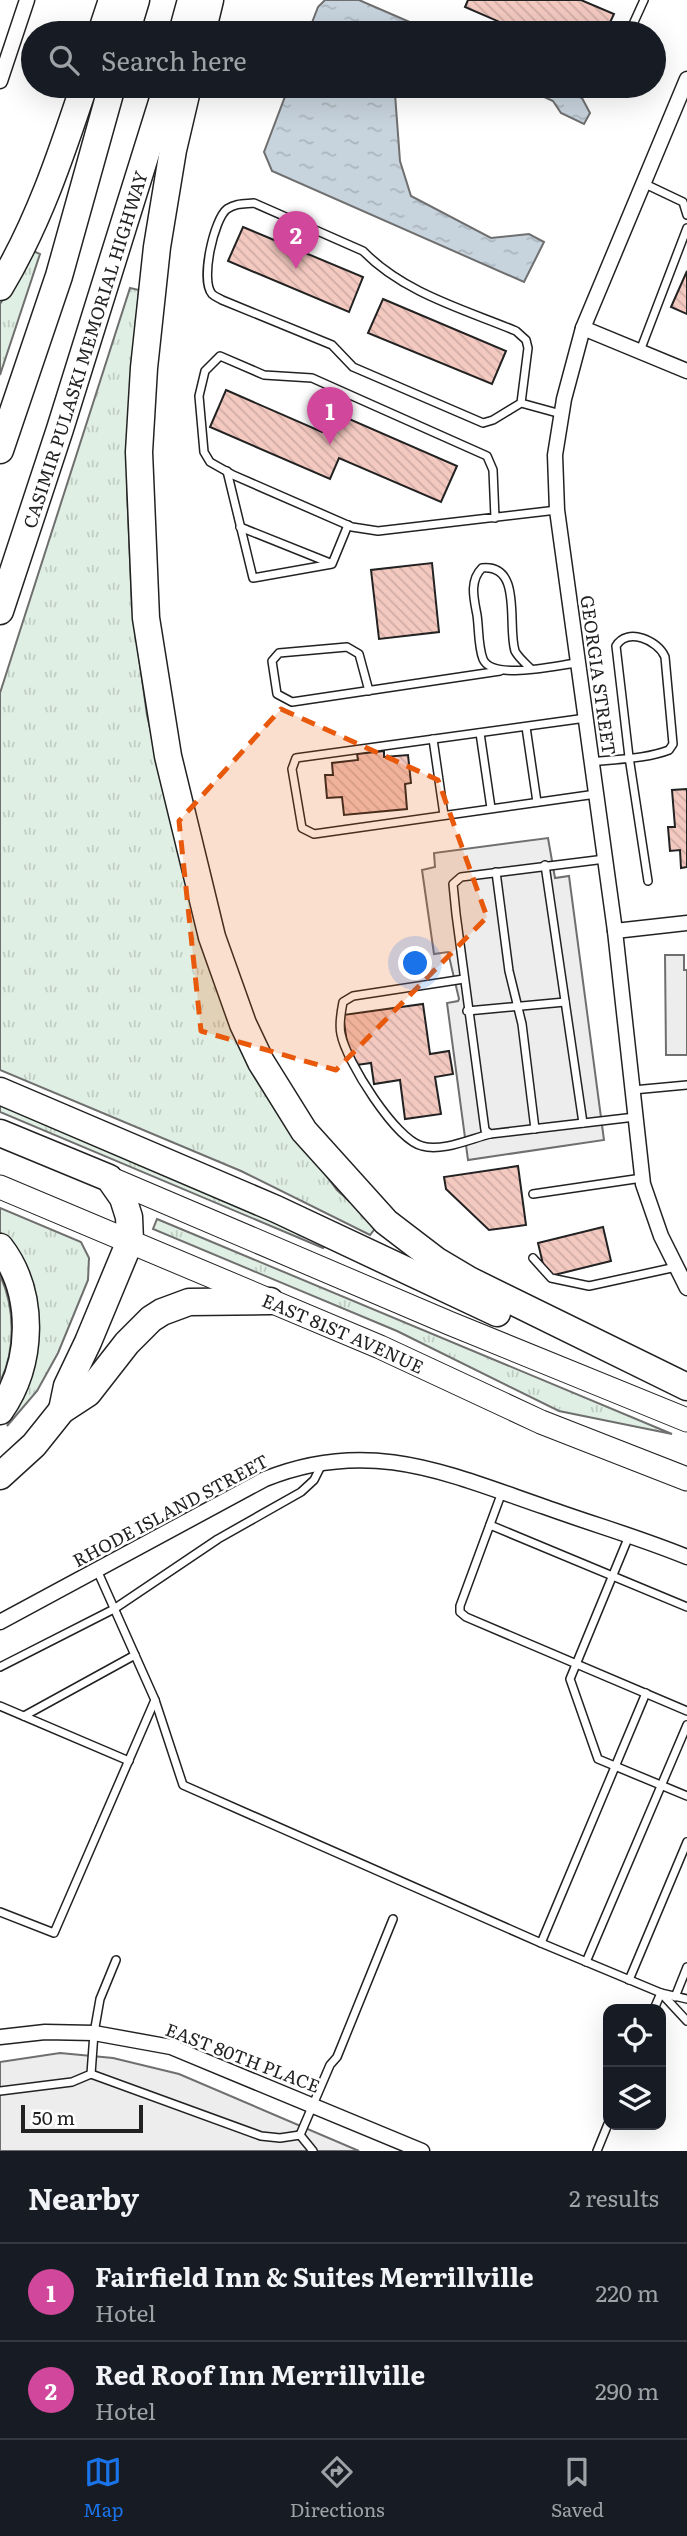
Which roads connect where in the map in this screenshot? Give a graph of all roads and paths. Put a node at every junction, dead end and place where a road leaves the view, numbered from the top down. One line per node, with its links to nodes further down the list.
1 (27, 0): 13 (street)
2 (112, 0): 7 (highway)
3 (136, 0): 8 (highway)
4 (191, 0): 9 (highway)
5 (210, 0): 10 (highway)
6 (644, 0): 11 (lane)
7 (105, 21)
8 (130, 21)
9 (185, 21)
10 (205, 21)
11 (634, 21)
12 (687, 79): 18 (street, GEORGIA STREET)
13 (0, 80)
14 (80, 98): 22 (highway)
15 (109, 98): 28 (highway)
16 (163, 98): 35 (highway, CASIMIR PULASKI MEMORIAL HIGHWAY)
17 (185, 98): 78 (highway)
18 (643, 183): 19 (lane); 23 (street, GEORGIA STREET)
19 (685, 201): 20 (lane)
20 (687, 215)
21 (687, 228): 24 (lane)
22 (0, 287)
23 (583, 328): 24 (street); 27 (street, GEORGIA STREET)
24 (640, 351): 25 (street)
25 (687, 371)
26 (521, 403): 26 (lane); 27 (lane)
27 (561, 414): 30 (street, GEORGIA STREET)
28 (0, 450)
29 (227, 471): 31 (lane); 32 (lane); 33 (lane)
30 (557, 510): 31 (lane); 36 (street, GEORGIA STREET)
31 (495, 518): 32 (lane)
32 (348, 525): 34 (lane)
33 (240, 527): 34 (lane); 34 (lane)
34 (332, 564)
35 (0, 611)
36 (578, 662): 37 (lane); 40 (street, GEORGIA STREET)
37 (530, 668): 38 (lane); 38 (lane)
38 (500, 670): 39 (lane)
39 (369, 691): 39 (lane)
40 (586, 718): 41 (lane); 45 (street, GEORGIA STREET)
41 (526, 727): 42 (lane); 47 (lane)
42 (480, 733): 43 (lane); 48 (lane)
43 (433, 740): 49 (lane); 49 (lane)
44 (629, 757): 44 (lane); 45 (lane); 53 (lane)
45 (592, 762): 46 (street, GEORGIA STREET)
46 (596, 794): 47 (lane); 50 (street, GEORGIA STREET)
47 (537, 802): 48 (lane)
48 (491, 808): 49 (lane)
49 (444, 815)
50 (605, 859): 51 (lane); 55 (street, GEORGIA STREET)
51 (545, 866): 52 (lane); 57 (lane)
52 (496, 872): 56 (lane); 58 (lane)
53 (648, 881)
54 (687, 923): 55 (street)
55 (615, 931): 61 (street, GEORGIA STREET)
56 (464, 979): 59 (lane); 67 (lane)
57 (565, 1002): 58 (lane); 64 (lane)
58 (517, 1004): 59 (lane); 65 (lane)
59 (467, 1011): 67 (lane)
60 (687, 1085): 61 (lane)
61 (633, 1090): 63 (street, GEORGIA STREET)
62 (0, 1091): 78 (highway)
63 (636, 1117): 64 (lane); 69 (street, GEORGIA STREET)
64 (583, 1123): 65 (lane)
65 (535, 1129): 67 (lane)
66 (0, 1133): 68 (highway)
67 (490, 1134)
68 (109, 1178): 72 (highway); 82 (main road)
69 (643, 1178): 71 (lane); 75 (street, GEORGIA STREET)
70 (0, 1187): 72 (main road, EAST 81ST AVENUE)
71 (533, 1194)
72 (130, 1241): 77 (main road, EAST 81ST AVENUE); 80 (highway)
73 (0, 1247): 81 (highway)
74 (533, 1258): 75 (lane)
75 (676, 1268): 76 (street, GEORGIA STREET)
76 (687, 1288)
77 (270, 1301): 80 (highway); 85 (main road, EAST 81ST AVENUE)
78 (611, 1352): 79 (highway)
79 (687, 1387)
80 (62, 1410): 84 (highway)
81 (0, 1411)
82 (687, 1420)
83 (323, 1462): 86 (street, RHODE ISLAND STREET); 90 (street, RHODE ISLAND STREET); 93 (lane)
84 (0, 1476)
85 (687, 1479)
86 (502, 1492): 87 (lane); 88 (street, RHODE ISLAND STREET)
87 (490, 1525): 91 (lane); 96 (lane)
88 (629, 1536): 89 (street, RHODE ISLAND STREET); 91 (lane)
89 (687, 1557)
90 (97, 1570): 93 (lane); 94 (street, RHODE ISLAND STREET)
91 (613, 1576): 92 (lane); 96 (lane)
92 (687, 1607)
93 (114, 1609): 95 (lane); 97 (lane)
94 (0, 1622)
95 (135, 1655): 99 (lane); 102 (lane)
96 (576, 1663): 98 (lane); 105 (lane)
97 (0, 1667)
98 (646, 1693): 101 (lane); 105 (lane)
99 (155, 1700): 104 (lane); 111 (lane)
100 (0, 1706): 102 (lane)
101 (687, 1711)
102 (24, 1716): 104 (lane)
103 (686, 1730): 106 (lane)
104 (128, 1761): 109 (lane)
105 (614, 1766): 106 (lane); 111 (lane)
106 (662, 1786): 107 (lane); 113 (lane)
107 (687, 1796)
108 (687, 1842): 115 (lane)
109 (0, 1912)
110 (393, 1919): 125 (lane)
111 (541, 1943): 113 (lane)
112 (116, 1960): 121 (lane)
113 (586, 1962): 115 (lane)
114 (687, 1966): 117 (lane)
115 (629, 1980): 116 (lane)
116 (661, 1993): 117 (lane); 119 (lane); 120 (lane)
117 (675, 1997): 118 (lane)
118 (687, 1999)
119 (656, 2004)
120 (687, 2021)
121 (94, 2032): 122 (street, EAST 80TH PLACE); 123 (lane); 125 (street, EAST 80TH PLACE)
122 (0, 2037)
123 (91, 2074): 124 (lane); 127 (lane)
124 (0, 2091)
125 (313, 2104): 127 (lane); 129 (street, EAST 80TH PLACE)
126 (606, 2130): 130 (lane)
127 (300, 2135): 128 (lane)
128 (313, 2151)
129 (422, 2151)
130 (597, 2151)

